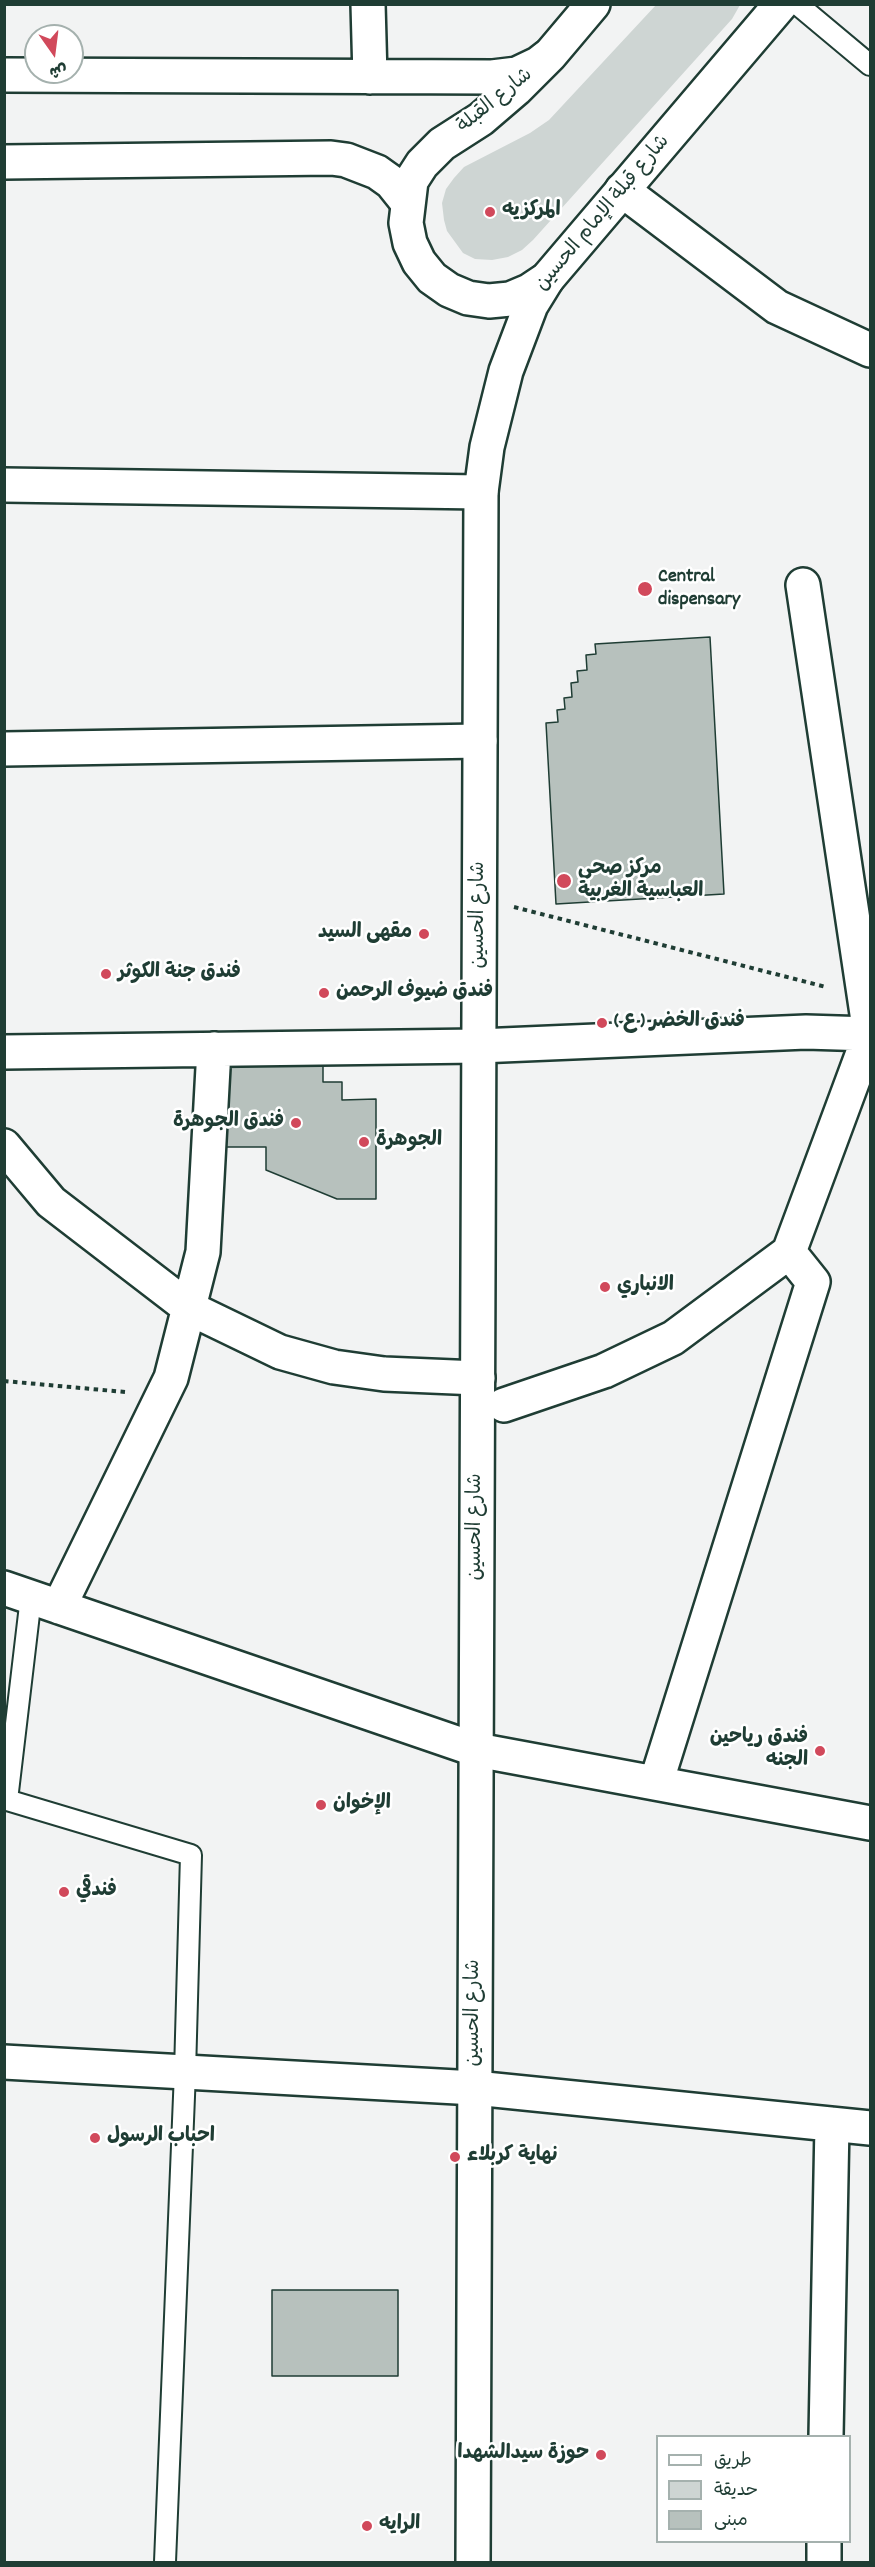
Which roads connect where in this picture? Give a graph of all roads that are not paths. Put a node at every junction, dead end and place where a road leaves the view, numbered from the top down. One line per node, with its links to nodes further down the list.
1 (368, 4): 7 (street)
2 (593, 4): 4 (street, شارع القبلة)
3 (782, 6): 5 (lane); 9 (street, شارع قبلة الإمام الحسين)
4 (550, 54): 7 (street); 10 (street, شارع القبلة)
5 (870, 65)
6 (4, 75): 7 (street)
7 (370, 77)
8 (4, 162): 10 (street)
9 (622, 190): 11 (street, شارع قبلة الإمام الحسين); 12 (street)
10 (407, 202): 11 (street, شارع القبلة)
11 (547, 279): 14 (street, شارع قبلة الإمام الحسين)
12 (870, 350)
13 (4, 485): 14 (street)
14 (481, 492): 16 (street, شارع الحسين)
15 (803, 585): 18 (street)
16 (480, 741): 17 (street); 19 (street, شارع الحسين)
17 (4, 749)
18 (870, 1034): 19 (street); 23 (street)
19 (479, 1046): 20 (street); 25 (street, شارع الحسين)
20 (214, 1049): 21 (street); 24 (street)
21 (4, 1052)
22 (4, 1146): 24 (street)
23 (789, 1252): 26 (street); 29 (street)
24 (189, 1308): 25 (street); 27 (street)
25 (478, 1377): 28 (street, شارع الحسين)
26 (504, 1405)
27 (31, 1597): 28 (street); 32 (lane)
28 (477, 1750): 29 (street); 33 (street, شارع الحسين)
29 (656, 1784): 30 (street)
30 (870, 1823)
31 (4, 2062): 32 (street)
32 (185, 2072): 33 (street); 38 (lane)
33 (475, 2088): 34 (street); 39 (street, شارع الحسين)
34 (832, 2124): 35 (street); 36 (street)
35 (870, 2128)
36 (826, 2435)
37 (824, 2543): 40 (street)
38 (165, 2562)
39 (473, 2562)
40 (824, 2562)

